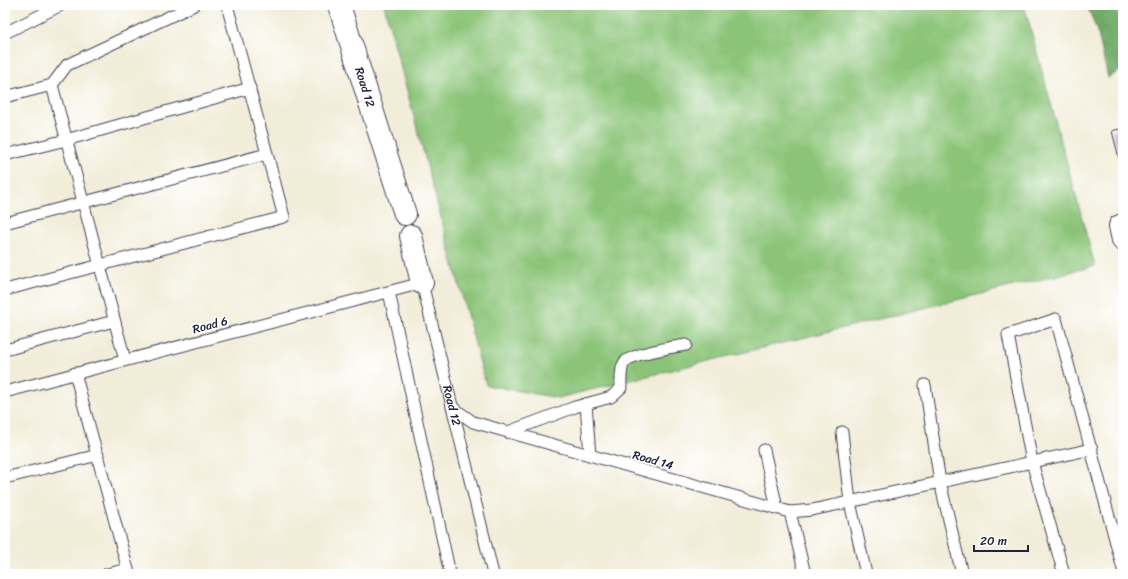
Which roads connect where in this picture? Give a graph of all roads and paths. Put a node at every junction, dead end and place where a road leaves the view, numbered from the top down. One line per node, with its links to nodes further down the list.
1 (61, 5): 5 (lane)
2 (194, 5): 6 (lane)
3 (227, 5): 7 (lane)
4 (339, 5): 13 (street, Road 12)
5 (5, 33)
6 (52, 85): 8 (lane); 9 (lane)
7 (250, 88): 9 (lane); 10 (lane)
8 (5, 97)
9 (66, 140): 11 (lane); 12 (lane)
10 (267, 154): 12 (lane); 16 (lane)
11 (5, 156)
12 (83, 203): 14 (lane); 16 (lane)
13 (405, 214)
14 (5, 223)
15 (411, 236): 17 (street, Road 12)
16 (99, 265): 18 (lane); 20 (lane)
17 (422, 283): 19 (lane, Road 6); 28 (lane, Road 12)
18 (5, 290)
19 (389, 292): 23 (lane, Road 6); 44 (lane)
20 (114, 321): 22 (lane); 23 (lane)
21 (686, 345): 27 (lane)
22 (5, 350)
23 (125, 360): 24 (lane, Road 6)
24 (76, 373): 26 (lane, Road 6); 33 (lane)
25 (925, 385): 37 (lane)
26 (5, 392)
27 (586, 404): 29 (lane); 34 (lane)
28 (452, 407): 29 (lane, Road 14); 45 (lane, Road 12)
29 (508, 432): 34 (lane, Road 14)
30 (842, 432): 38 (lane)
31 (1092, 449): 35 (lane); 35 (lane); 41 (lane)
32 (764, 450): 39 (lane)
33 (98, 455): 36 (lane); 42 (lane)
34 (590, 455): 39 (lane, Road 14)
35 (1032, 462): 37 (lane); 49 (lane)
36 (5, 478)
37 (940, 482): 38 (lane); 48 (lane)
38 (850, 502): 40 (lane); 47 (lane)
39 (777, 508): 40 (lane, Road 14)
40 (790, 512): 46 (lane)
41 (1123, 569)
42 (128, 571): 43 (lane)
43 (107, 574)
44 (450, 574)
45 (493, 574)
46 (805, 574)
47 (866, 574)
48 (962, 574)
49 (1064, 574)

